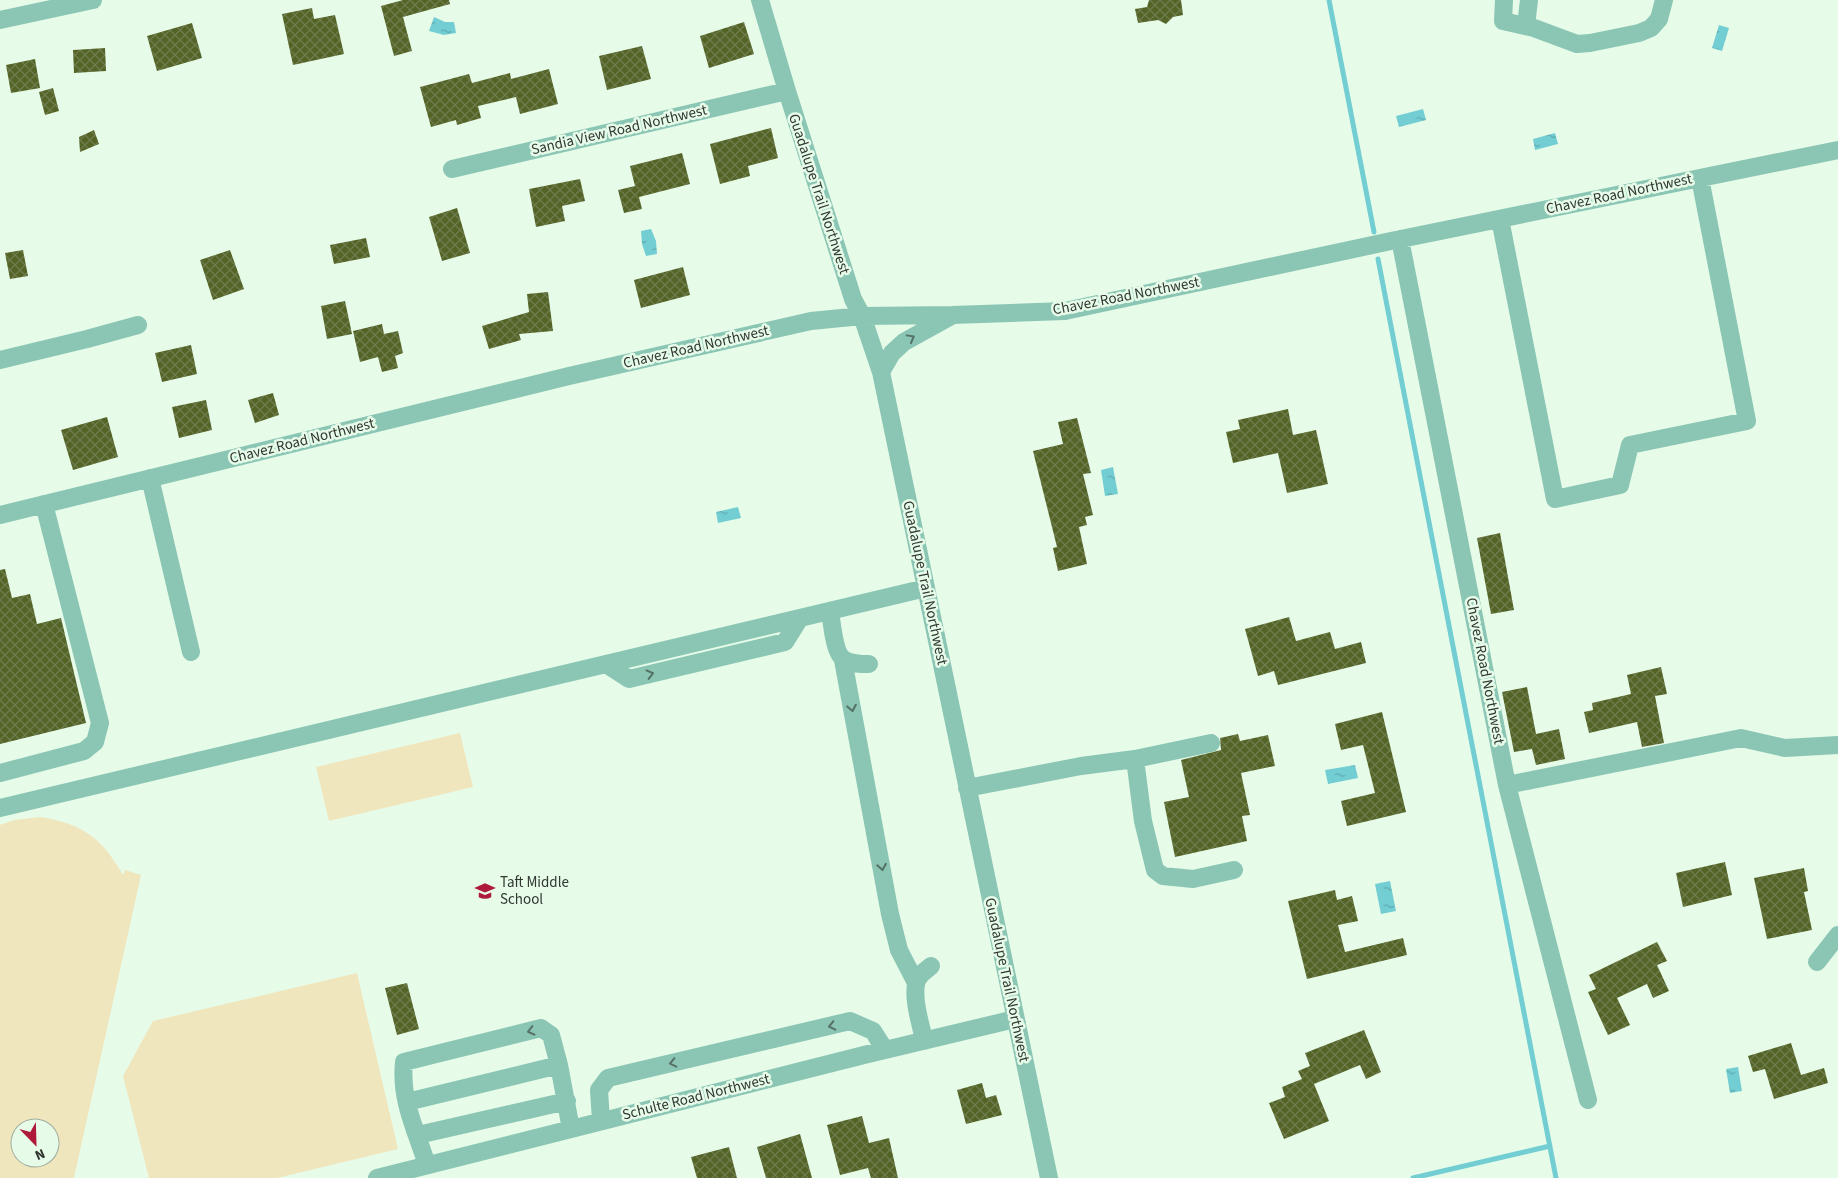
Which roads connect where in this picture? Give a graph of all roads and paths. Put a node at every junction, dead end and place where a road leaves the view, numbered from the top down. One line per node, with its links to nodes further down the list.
1 (94, 0): 6 (street)
2 (760, 0): 8 (street, Guadalupe Trail Northwest)
3 (1504, 0): 7 (street)
4 (1529, 0): 7 (street)
5 (1664, 0): 7 (street)
6 (0, 20)
7 (1526, 26)
8 (787, 91): 10 (street, Sandia View Road Northwest); 14 (street, Guadalupe Trail Northwest)
9 (1838, 150): 11 (street, Chavez Road Northwest)
10 (452, 169)
11 (1700, 178): 12 (street, Chavez Road Northwest); 12 (street)
12 (1500, 219): 13 (street, Chavez Road Northwest)
13 (1400, 239): 15 (street, Chavez Road Northwest); 31 (street, Chavez Road Northwest)
14 (862, 316): 15 (street, Chavez Road Northwest); 18 (street, Guadalupe Trail Northwest); 19 (street, Chavez Road Northwest)
15 (952, 316): 18 (street, one-way to 15)
16 (138, 325): 17 (street)
17 (0, 360)
18 (881, 372): 22 (street, Guadalupe Trail Northwest)
19 (150, 478): 20 (street, Chavez Road Northwest); 24 (street)
20 (44, 504): 21 (street, Chavez Road Northwest); 30 (street)
21 (0, 515)
22 (926, 588): 23 (street); 32 (street, Guadalupe Trail Northwest)
23 (830, 611): 25 (street); 33 (street)
24 (191, 652)
25 (843, 660): 26 (street); 38 (street, one-way to 38)
26 (869, 664)
27 (1211, 742): 29 (street)
28 (1838, 745): 31 (street)
29 (1135, 759): 32 (street); 34 (street)
30 (0, 773)
31 (1507, 785): 43 (street, Chavez Road Northwest)
32 (967, 788): 39 (street, Guadalupe Trail Northwest)
33 (0, 808)
34 (1234, 870)
35 (1838, 935): 36 (street)
36 (1817, 962)
37 (931, 966): 38 (street)
38 (916, 983): 40 (street)
39 (1015, 1019): 40 (street, Schulte Road Northwest); 51 (street, Guadalupe Trail Northwest)
40 (924, 1041): 41 (street, Schulte Road Northwest)
41 (885, 1050): 46 (street, Schulte Road Northwest); 46 (street, one-way to 46)
42 (560, 1066): 44 (street); 45 (street); 45 (street, one-way to 45)
43 (1588, 1100)
44 (567, 1101): 47 (street); 48 (street)
45 (407, 1102): 48 (street)
46 (602, 1121): 47 (street, Schulte Road Northwest)
47 (571, 1129): 49 (street, Schulte Road Northwest)
48 (418, 1135): 49 (street)
49 (427, 1165): 50 (street, Schulte Road Northwest)
50 (377, 1178)
51 (1049, 1178)

